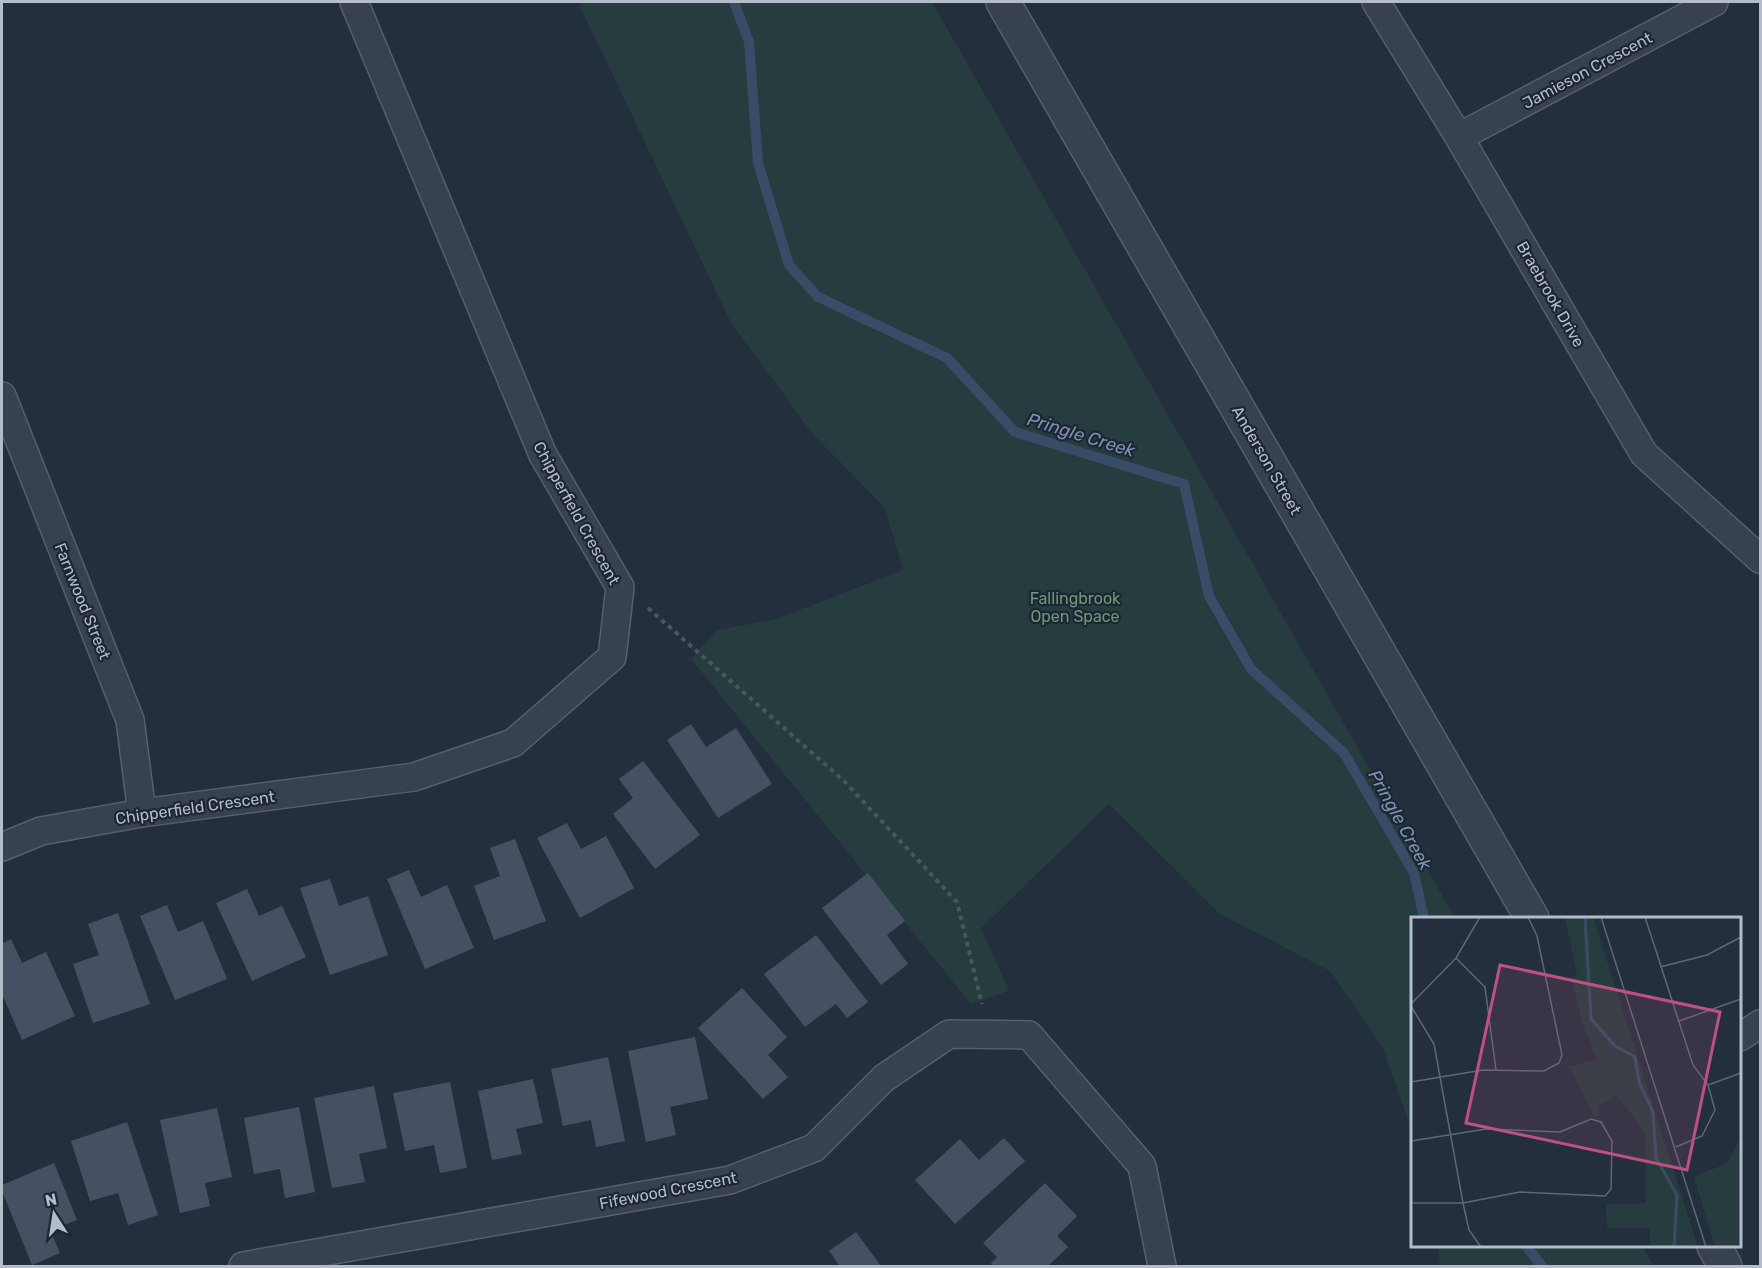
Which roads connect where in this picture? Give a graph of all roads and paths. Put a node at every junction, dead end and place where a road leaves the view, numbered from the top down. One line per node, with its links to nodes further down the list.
1 (354, 2): 8 (street, Chipperfield Crescent)
2 (1003, 2): 11 (street, Anderson Street)
3 (1376, 2): 5 (street, Braebrook Drive)
4 (1714, 2): 5 (street, Jamieson Crescent)
5 (1459, 137): 7 (street, Braebrook Drive)
6 (2, 396): 9 (street, Farnwood Street)
7 (1761, 559)
8 (615, 578): 9 (street, Chipperfield Crescent); 13 (path)
9 (142, 813): 10 (street, Chipperfield Crescent)
10 (2, 847)
11 (1531, 917)
12 (1761, 1024): 14 (street)
13 (989, 1034): 16 (street, Fifewood Crescent); 17 (street, Fifewood Crescent)
14 (1741, 1036)
15 (1715, 1247): 18 (street)
16 (243, 1266)
17 (1162, 1266)
18 (1725, 1266)

